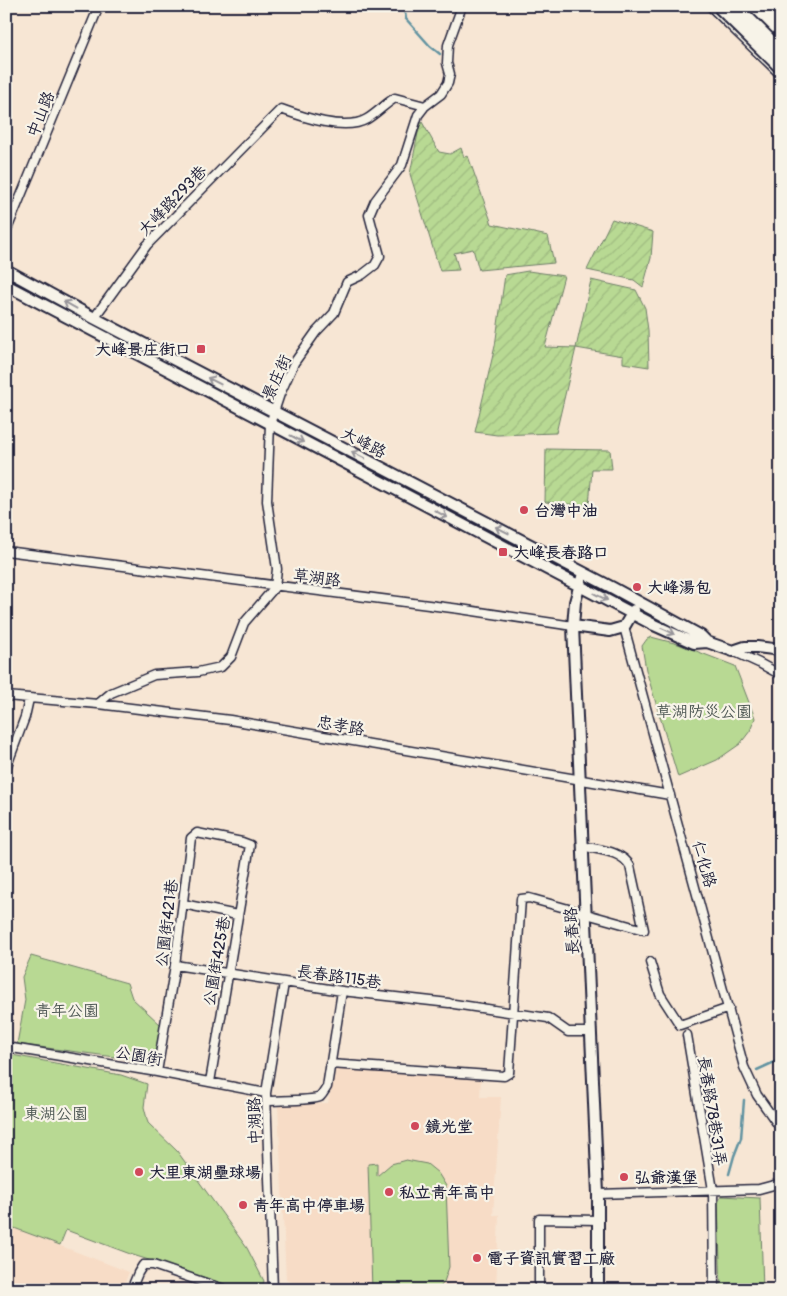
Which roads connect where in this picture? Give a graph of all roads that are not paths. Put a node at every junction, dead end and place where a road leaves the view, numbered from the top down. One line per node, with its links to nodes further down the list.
1 (99, 6): 21 (street, 中山路)
2 (462, 6): 20 (street, 景庄街)
3 (710, 6): 13 (street)
4 (720, 6): 18 (highway, bridge)
5 (745, 6): 10 (street)
6 (751, 6): 15 (highway)
7 (756, 6): 14 (street)
8 (767, 6): 12 (highway)
9 (775, 6): 11 (street)
10 (733, 8): 13 (street); 16 (highway, bridge); 17 (street)
11 (781, 12)
12 (781, 20)
13 (724, 21): 19 (street)
14 (781, 31)
15 (781, 37)
16 (781, 53)
17 (781, 59)
18 (781, 66)
19 (781, 76)
20 (425, 106): 24 (street, 大峰路293巷); 25 (street, 景庄街)
21 (6, 232)
22 (6, 270): 24 (street, 大峰路, one-way to 22)
23 (6, 286): 26 (street, 大峰路)
24 (94, 318): 25 (street, 大峰路, one-way to 24)
25 (275, 412): 26 (street, 景庄街); 28 (street, 大峰路, one-way to 25)
26 (270, 424): 29 (street, 大峰路, one-way to 29); 30 (street, 景庄街)
27 (6, 551): 30 (street, 草湖路)
28 (583, 572): 29 (street, 長春路); 31 (street, 大峰路)
29 (578, 585): 32 (street, 大峰路, one-way to 32); 33 (street, 長春路)
30 (275, 587): 33 (street, 草湖路); 41 (street)
31 (638, 602): 32 (street); 35 (street, 大峰路)
32 (632, 614): 34 (street); 35 (street, 大峰路, one-way to 35)
33 (573, 626): 34 (street, 草湖路); 43 (street, 長春路)
34 (624, 628): 44 (street, 仁化路)
35 (707, 642): 37 (street, 大峰路)
36 (781, 650): 37 (street)
37 (733, 652): 38 (street)
38 (781, 675)
39 (6, 696): 40 (street, 忠孝路)
40 (29, 699): 41 (street, 忠孝路); 42 (street)
41 (98, 704): 43 (street, 忠孝路)
42 (6, 768)
43 (580, 780): 44 (street, 忠孝路); 46 (street, 長春路)
44 (670, 795): 55 (street, 仁化路)
45 (250, 845): 47 (street, 公園街421巷); 49 (street, 公園街425巷)
46 (582, 846): 48 (street, 長春路); 48 (street)
47 (183, 904): 49 (street); 51 (street, 公園街421巷)
48 (586, 914): 56 (street); 58 (street, 長春路)
49 (237, 915): 52 (street, 公園街425巷)
50 (650, 962): 57 (street)
51 (175, 965): 52 (street, 長春路115巷); 61 (street, 公園街421巷)
52 (227, 972): 53 (street, 長春路115巷); 62 (street, 公園街425巷)
53 (284, 983): 54 (street, 長春路115巷); 63 (street, 中湖路)
54 (342, 991): 56 (street, 長春路115巷); 60 (street, 公園街)
55 (729, 1008): 57 (street); 64 (street, 仁化路)
56 (514, 1013): 58 (street, 長春路115巷); 60 (street)
57 (684, 1031): 66 (street, 長春路78巷31弄)
58 (591, 1032): 67 (street, 長春路)
59 (6, 1047): 61 (street, 公園街)
60 (330, 1064): 63 (street, 公園街)
61 (157, 1072): 62 (street, 公園街)
62 (210, 1082): 63 (street, 公園街)
63 (266, 1097): 72 (street, 中湖路)
64 (781, 1129)
65 (781, 1183): 66 (street)
66 (713, 1190): 67 (street); 69 (street, 長春路78巷31弄)
67 (598, 1194): 68 (street, 長春路)
68 (598, 1220): 73 (street); 74 (street, 長春路)
69 (714, 1287)
70 (131, 1290): 71 (street)
71 (226, 1290)
72 (273, 1290)
73 (540, 1290)
74 (598, 1290)

